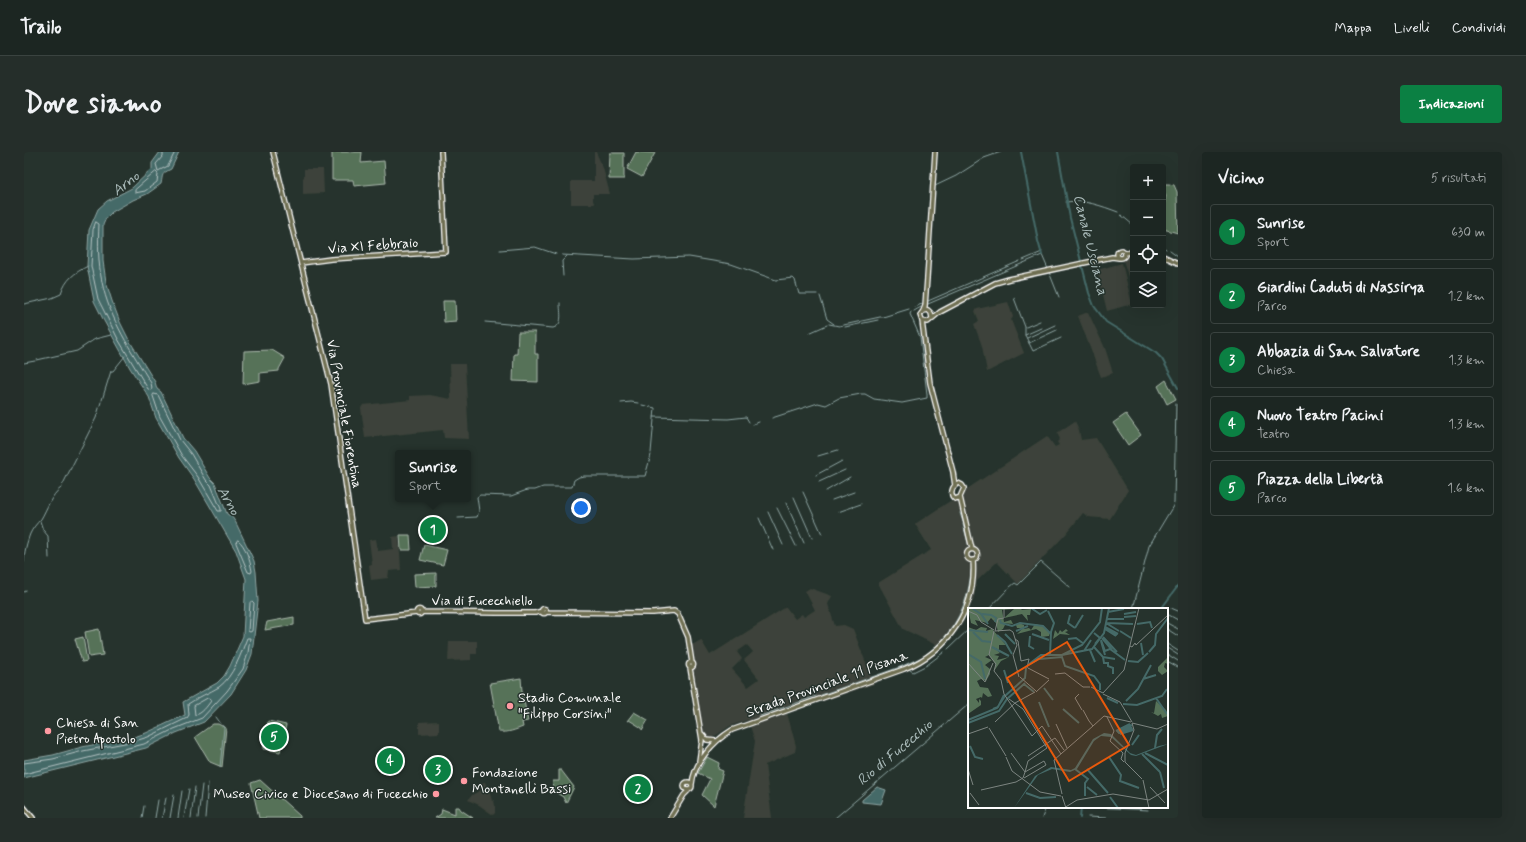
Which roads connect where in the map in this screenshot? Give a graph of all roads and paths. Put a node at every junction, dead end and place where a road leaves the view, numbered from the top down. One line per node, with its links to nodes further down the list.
1 (273, 152): 10 (main road, Via Provinciale Fiorentina)
2 (441, 152): 10 (main road, Via XI Febbraio)
3 (935, 152): 12 (main road)
4 (1130, 252): 6 (main road)
5 (1117, 253): 6 (main road); 7 (main road); 9 (main road)
6 (1125, 253): 9 (main road)
7 (1112, 257): 9 (main road); 15 (main road)
8 (1166, 257): 11 (main road)
9 (1119, 258)
10 (301, 263): 24 (main road, Via Provinciale Fiorentina)
11 (1178, 263)
12 (925, 301): 13 (main road); 14 (main road)
13 (923, 311): 14 (main road); 17 (main road)
14 (929, 311): 15 (main road); 16 (main road)
15 (940, 312): 16 (main road)
16 (932, 318): 18 (main road)
17 (922, 321): 18 (main road); 19 (main road, Strada Provinciale 11 Pisana)
18 (928, 322): 19 (main road, Strada Provinciale 11 Pisana)
19 (925, 334): 20 (main road, Strada Provinciale 11 Pisana)
20 (956, 484): 21 (main road, Strada Provinciale 11 Pisana); 21 (main road, Strada Provinciale 11 Pisana)
21 (958, 499): 22 (main road, Strada Provinciale 11 Pisana)
22 (972, 549): 23 (main road, Strada Provinciale 11 Pisana); 23 (main road, Strada Provinciale 11 Pisana)
23 (973, 560): 27 (main road, Strada Provinciale 11 Pisana)
24 (365, 619): 25 (main road, Via di Fucecchiello)
25 (700, 731): 26 (main road); 28 (main road)
26 (707, 740): 27 (main road); 29 (main road)
27 (716, 741): 29 (main road, Strada Provinciale 11 Pisana)
28 (702, 744): 29 (main road); 30 (main road)
29 (710, 748): 30 (main road, Strada Provinciale 11 Pisana)
30 (697, 769): 31 (main road, Strada Provinciale 11 Pisana)
31 (690, 783): 32 (main road, Strada Provinciale 11 Pisana); 32 (main road, Strada Provinciale 11 Pisana)
32 (687, 789): 35 (main road, Strada Provinciale 11 Pisana)
33 (24, 807): 34 (main road)
34 (33, 818)
35 (670, 818)

